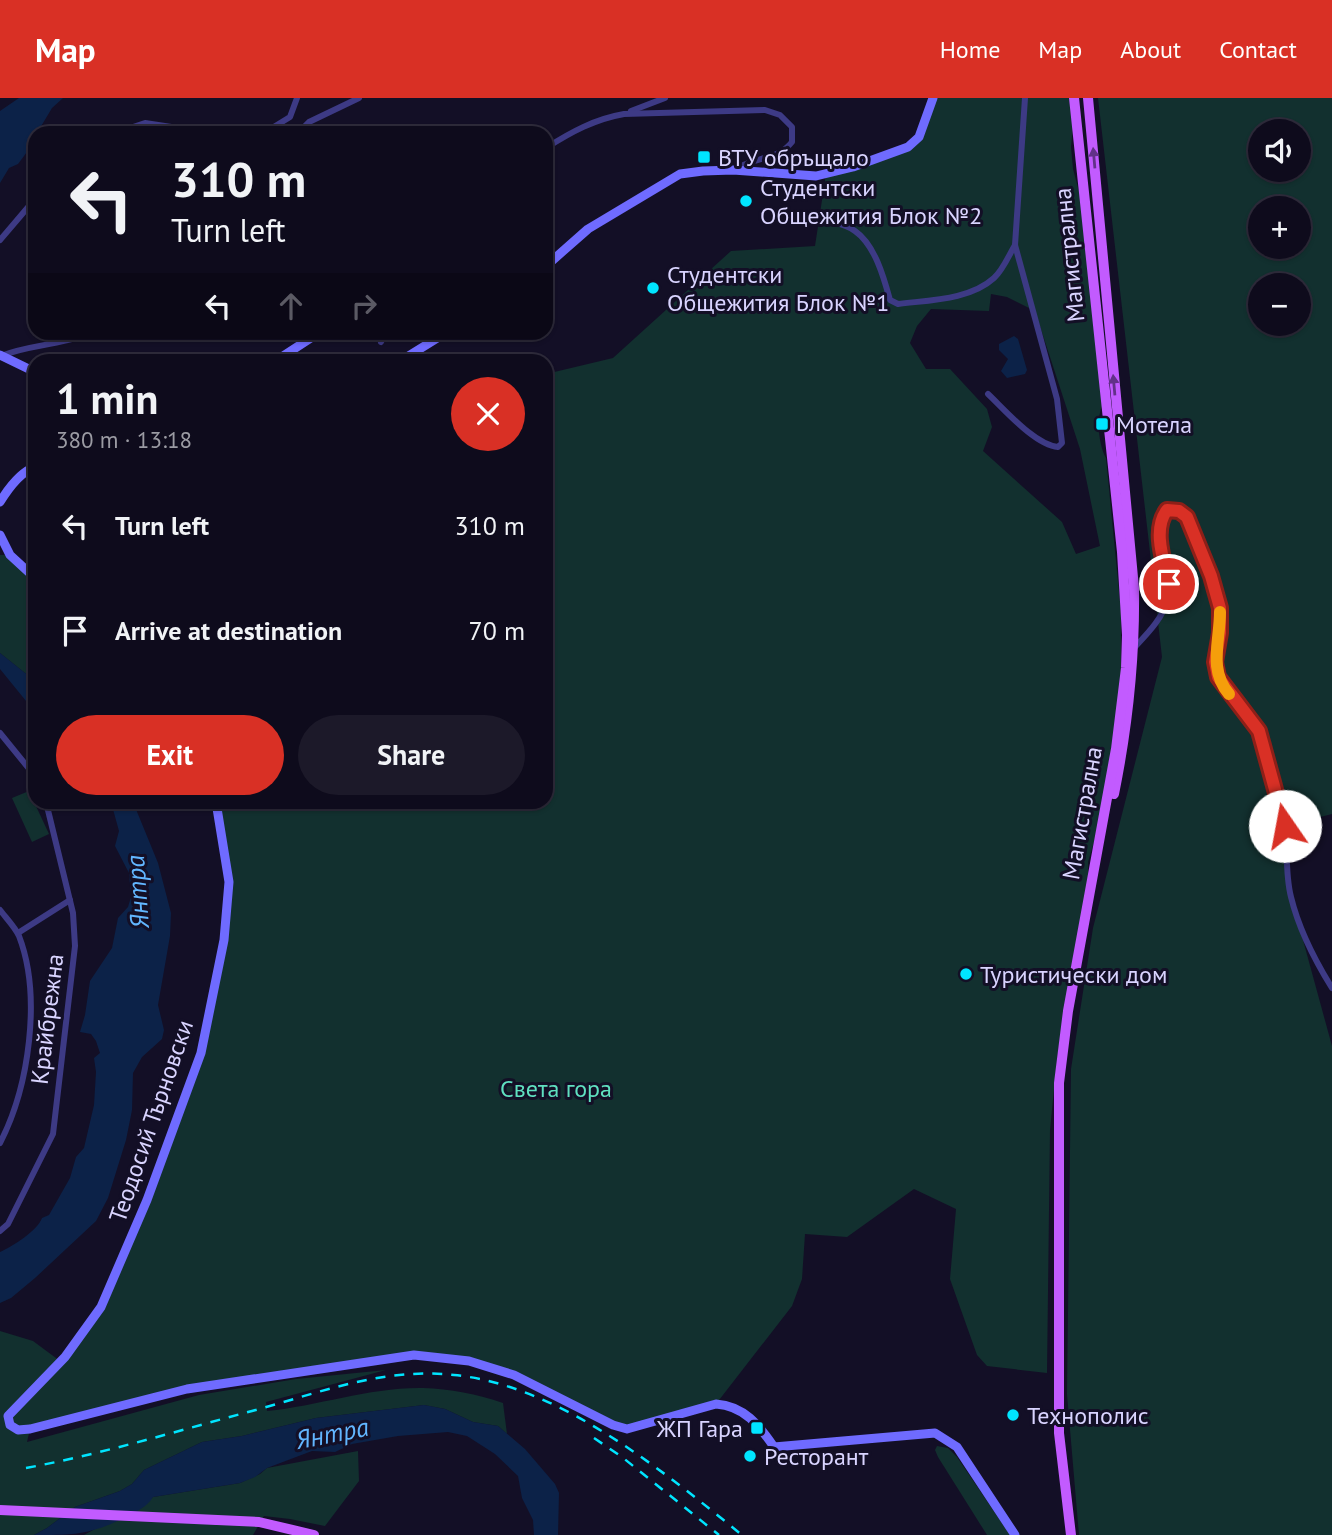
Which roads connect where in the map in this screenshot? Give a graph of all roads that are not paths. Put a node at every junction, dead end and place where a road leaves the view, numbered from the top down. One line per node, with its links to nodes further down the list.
1 (297, 98): 11 (street)
2 (359, 98): 12 (street)
3 (665, 98): 8 (street)
4 (933, 98): 14 (street)
5 (1025, 98): 18 (street)
6 (1074, 98): 46 (main road, Магистрална)
7 (1088, 98): 32 (main road, Магистрална, one-way to 7)
8 (624, 114): 13 (street); 14 (street)
9 (136, 126): 10 (street)
10 (165, 126)
11 (275, 126)
12 (304, 126)
13 (553, 144)
14 (733, 170): 19 (street)
15 (28, 208): 17 (street)
16 (801, 218): 18 (street)
17 (0, 240)
18 (1015, 245): 27 (street)
19 (553, 259)
20 (69, 340): 25 (street)
21 (308, 340): 23 (street)
22 (434, 340): 24 (street)
23 (286, 354)
24 (412, 354)
25 (1, 355): 26 (street)
26 (28, 368)
27 (988, 394)
28 (28, 470): 29 (street)
29 (0, 502)
30 (0, 535): 31 (street)
31 (28, 572)
32 (1134, 648): 40 (street); 46 (main road, Магистрална)
33 (0, 733): 34 (street)
34 (28, 767)
35 (48, 809): 37 (street, Крайбрежна)
36 (217, 809): 45 (street, Теодосий Търновски)
37 (70, 900): 39 (street); 42 (street, Крайбрежна)
38 (0, 910): 39 (street)
39 (18, 933): 41 (street)
40 (1332, 988)
41 (0, 1143)
42 (0, 1231)
43 (0, 1510): 44 (main road)
44 (314, 1535)
45 (1015, 1535)
46 (1073, 1535)

